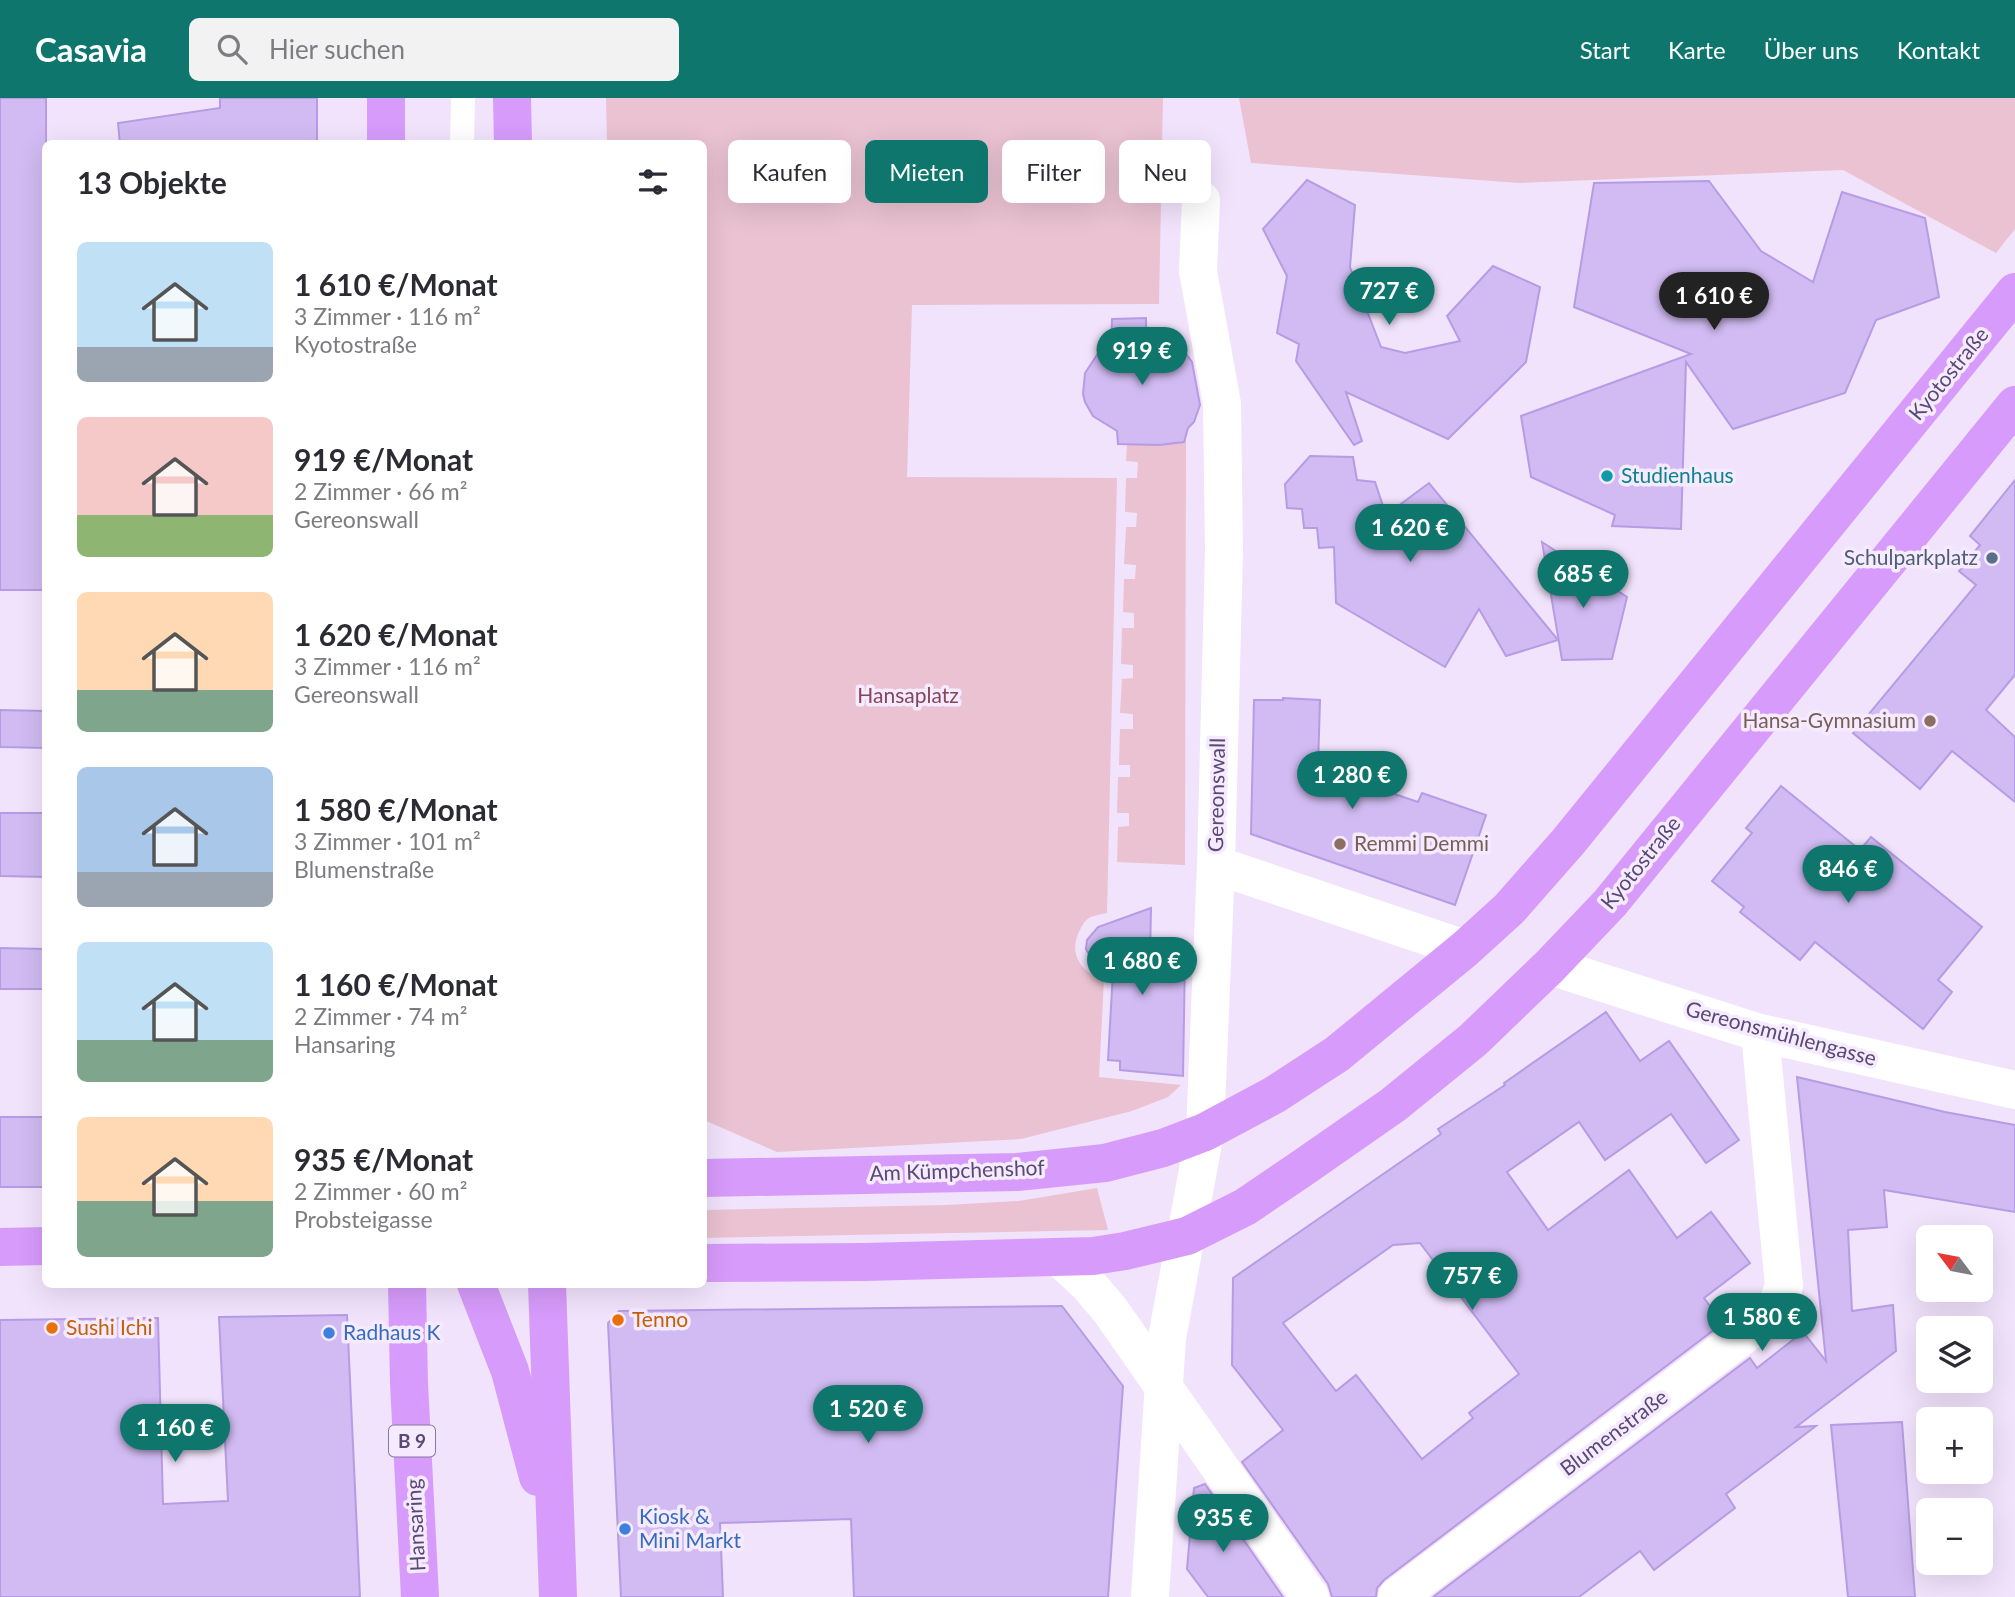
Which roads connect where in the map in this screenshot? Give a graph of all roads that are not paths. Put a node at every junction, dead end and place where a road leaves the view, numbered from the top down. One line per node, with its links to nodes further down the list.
1 (386, 98): 4 (main road)
2 (463, 98): 5 (lane)
3 (512, 98): 6 (main road)
4 (386, 140)
5 (462, 140)
6 (513, 140)
7 (1201, 203): 10 (street, Gereonswall)
8 (2015, 292): 11 (main road, Kyotostraße)
9 (2015, 405): 12 (main road, Kyotostraße)
10 (1216, 865): 11 (street); 15 (street, Gereonswall)
11 (1465, 949): 15 (main road, Kyotostraße)
12 (1550, 966): 13 (street, Gereonsmühlengasse); 17 (main road, Kyotostraße)
13 (1760, 1033): 14 (street, Gereonsmühlengasse); 31 (street, Blumenstraße)
14 (2015, 1090)
15 (1205, 1132): 16 (main road, Am Kümpchenshof); 17 (street, Gereonswall)
16 (707, 1178)
17 (1187, 1236): 20 (main road); 25 (street, Gereonswall)
18 (42, 1246): 19 (main road)
19 (0, 1247)
20 (1059, 1257): 21 (main road); 25 (street)
21 (707, 1263)
22 (407, 1288): 27 (main road, Hansaring / B 9)
23 (478, 1288): 26 (main road)
24 (547, 1288): 26 (main road)
25 (1164, 1389): 29 (street, Gereonswall); 30 (street)
26 (555, 1558): 28 (main road)
27 (420, 1597)
28 (558, 1597)
29 (1150, 1597)
30 (1310, 1597)
31 (1397, 1597)

